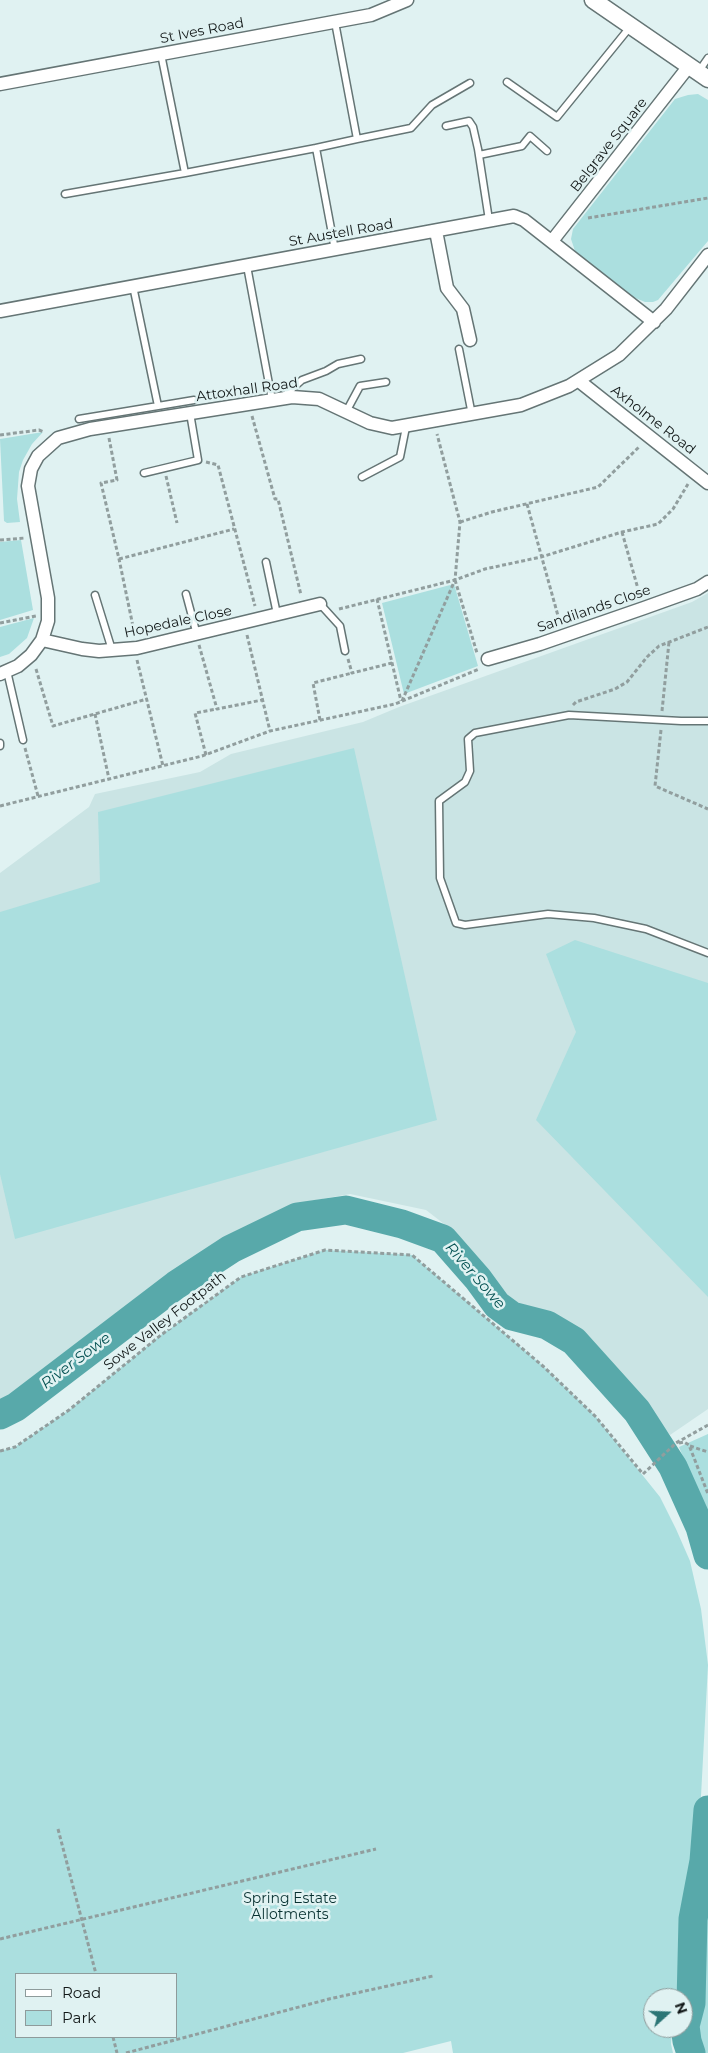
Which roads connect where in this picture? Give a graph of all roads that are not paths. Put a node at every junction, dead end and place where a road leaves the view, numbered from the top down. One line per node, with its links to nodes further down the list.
1 (407, 0): 3 (street, St Ives Road)
2 (592, 0): 4 (street)
3 (335, 22): 5 (street, St Ives Road); 12 (lane)
4 (630, 26): 7 (street); 8 (lane)
5 (161, 54): 10 (street, St Ives Road); 16 (lane)
6 (708, 58): 7 (lane)
7 (698, 72): 20 (street, Belgrave Square)
8 (507, 82)
9 (470, 83): 12 (lane)
10 (0, 84)
11 (446, 126): 15 (lane)
12 (357, 139): 13 (lane)
13 (316, 148): 16 (lane); 21 (lane)
14 (547, 151): 15 (lane)
15 (479, 155): 18 (lane)
16 (185, 173): 17 (lane)
17 (65, 194)
18 (489, 220): 19 (street, St Austell Road); 20 (street, St Austell Road)
19 (436, 231): 21 (street, St Austell Road); 27 (street)
20 (552, 241): 26 (street, St Austell Road)
21 (335, 250): 23 (street, St Austell Road)
22 (708, 255): 26 (street, Attoxhall Road)
23 (247, 266): 24 (street, St Austell Road); 32 (lane)
24 (133, 286): 25 (street, St Austell Road); 34 (lane)
25 (0, 311)
26 (654, 322): 30 (street, Attoxhall Road)
27 (470, 340)
28 (459, 349): 37 (lane)
29 (361, 359): 32 (lane)
30 (579, 381): 37 (street, Attoxhall Road); 42 (street, Axholme Road)
31 (386, 382): 35 (lane)
32 (276, 399): 35 (street, Attoxhall Road); 36 (street, Attoxhall Road)
33 (194, 400): 34 (lane)
34 (158, 406): 38 (lane)
35 (346, 412): 39 (street, Attoxhall Road)
36 (190, 413): 40 (lane); 50 (street, Attoxhall Road)
37 (472, 415): 39 (street, Attoxhall Road)
38 (79, 419)
39 (406, 427): 41 (lane)
40 (144, 473)
41 (362, 477)
42 (708, 483)
43 (266, 562): 48 (lane)
44 (708, 582): 53 (street, Sandilands Close)
45 (186, 594): 49 (lane)
46 (95, 595): 51 (lane)
47 (320, 604): 48 (street, Hopedale Close); 52 (lane)
48 (277, 614): 49 (street, Hopedale Close)
49 (196, 634): 51 (street, Hopedale Close)
50 (42, 640): 51 (street, Hopedale Close); 54 (street, Attoxhall Road)
51 (112, 650)
52 (345, 651)
53 (483, 659)
54 (4, 672): 56 (lane)
55 (708, 721): 57 (lane)
56 (24, 740)
57 (708, 953)

